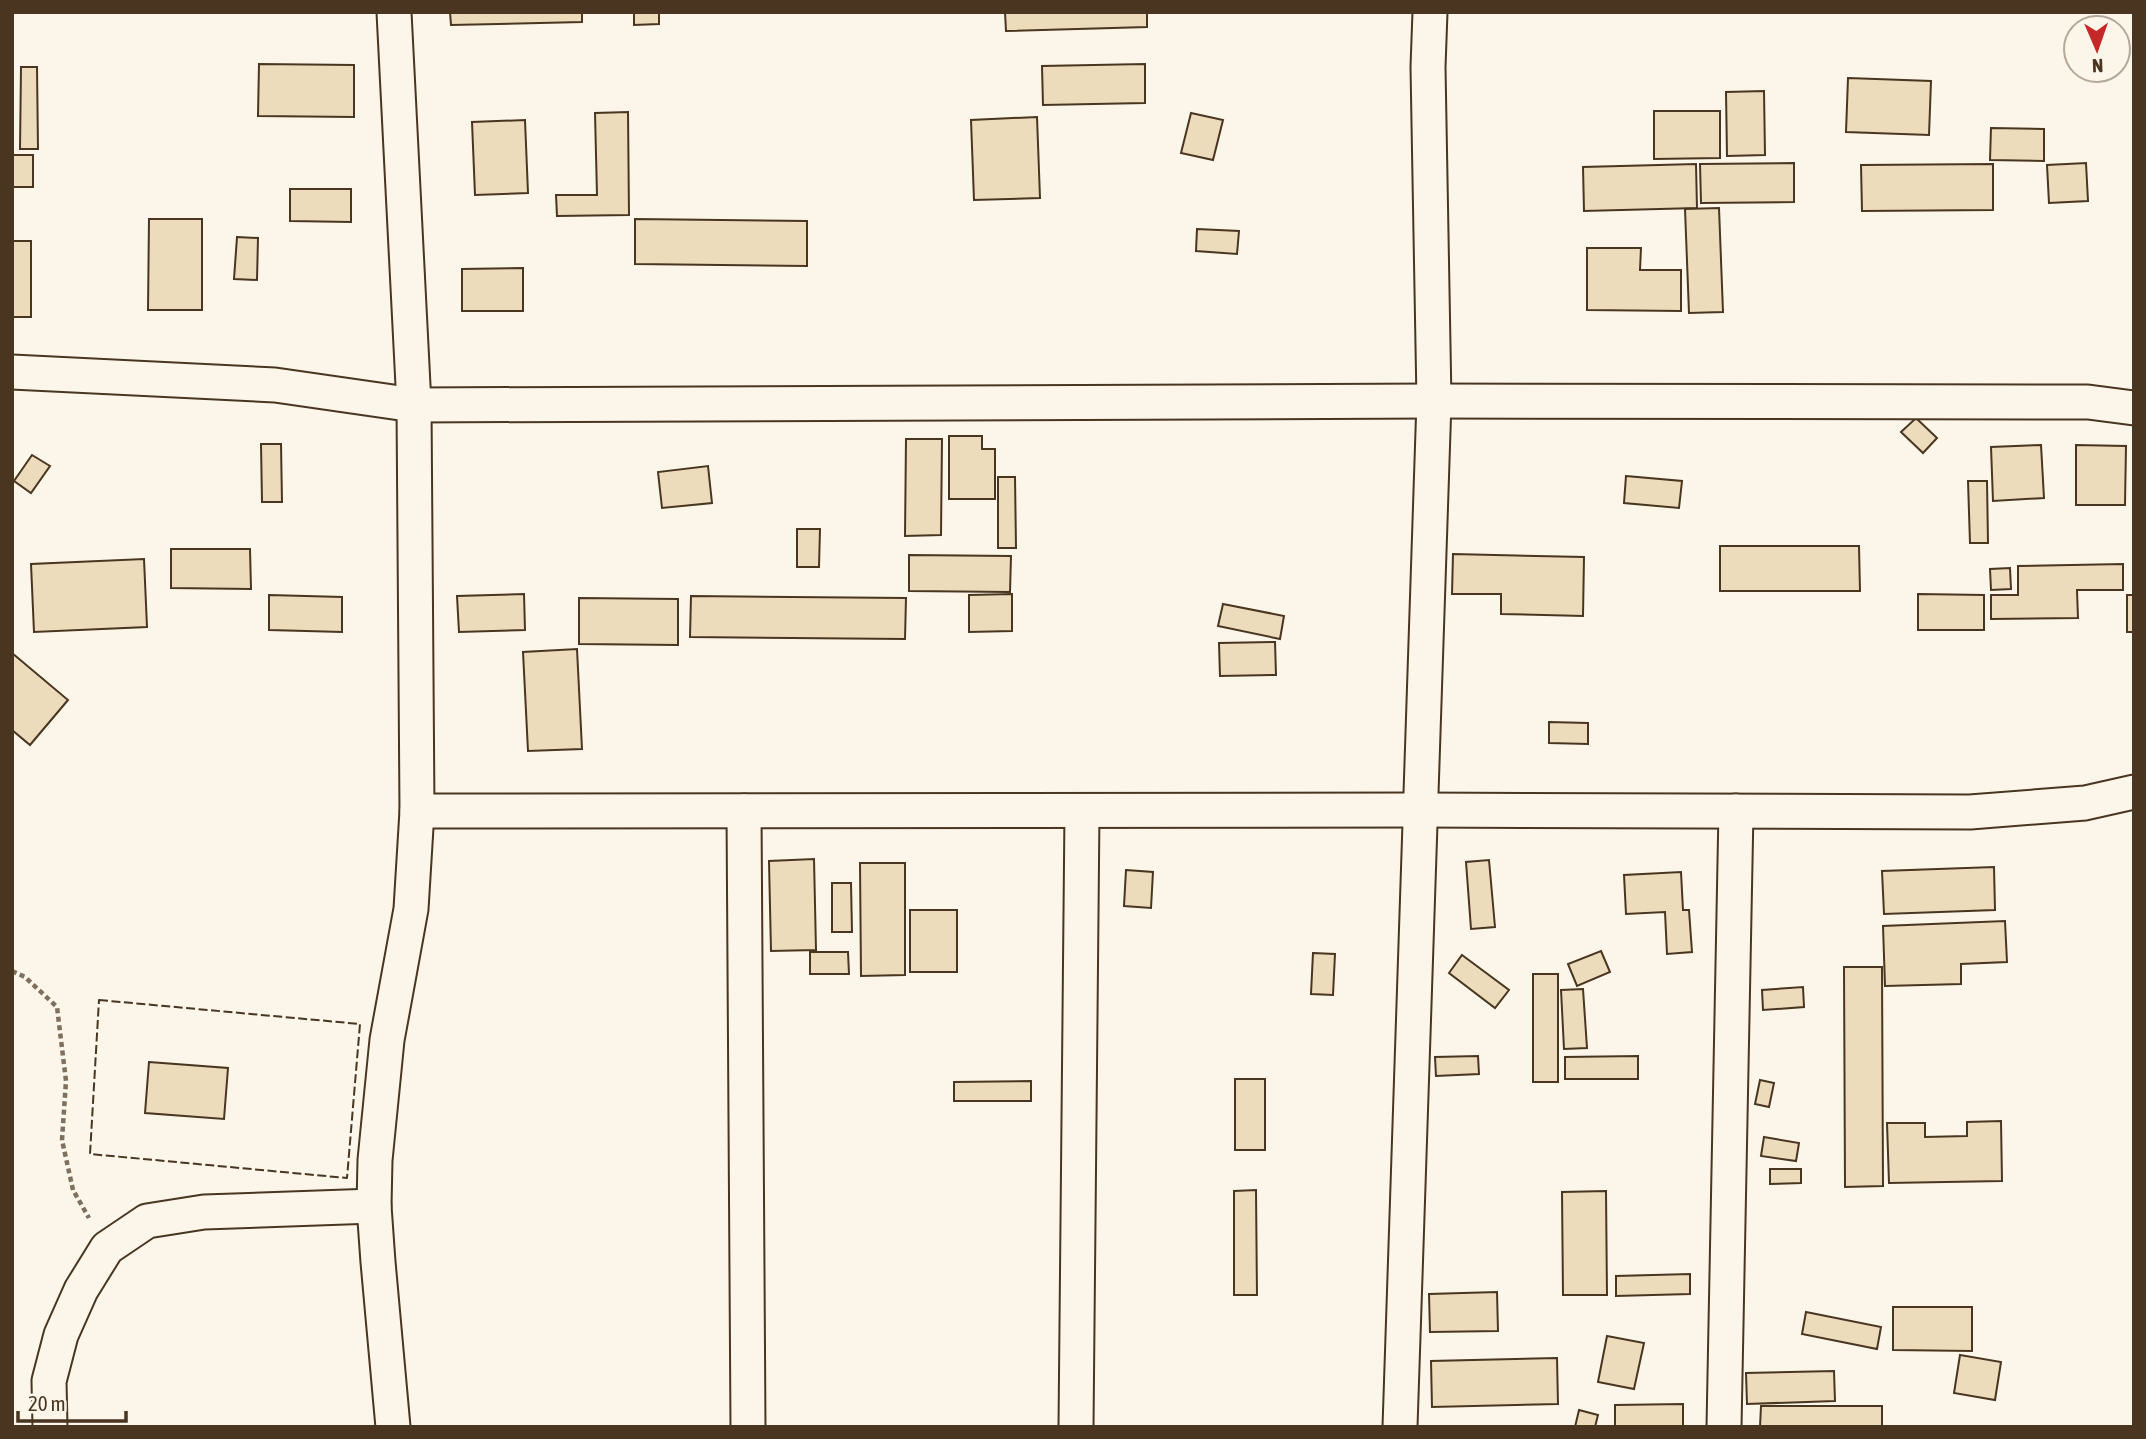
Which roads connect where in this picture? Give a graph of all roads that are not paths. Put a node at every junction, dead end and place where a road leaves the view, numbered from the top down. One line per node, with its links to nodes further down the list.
1 (394, 12): 5 (street)
2 (1430, 12): 4 (street)
3 (12, 372): 5 (street)
4 (1433, 401): 5 (street); 6 (street); 8 (street)
5 (414, 405): 9 (street)
6 (2134, 408)
7 (2134, 792): 12 (street)
8 (1419, 810): 11 (street); 12 (street); 18 (street)
9 (417, 811): 10 (street); 13 (street)
10 (744, 811): 11 (street); 16 (street)
11 (1082, 811): 17 (street)
12 (1736, 811): 19 (street)
13 (374, 1206): 14 (street); 15 (street)
14 (50, 1427)
15 (393, 1427)
16 (748, 1427)
17 (1076, 1427)
18 (1400, 1427)
19 (1724, 1427)

